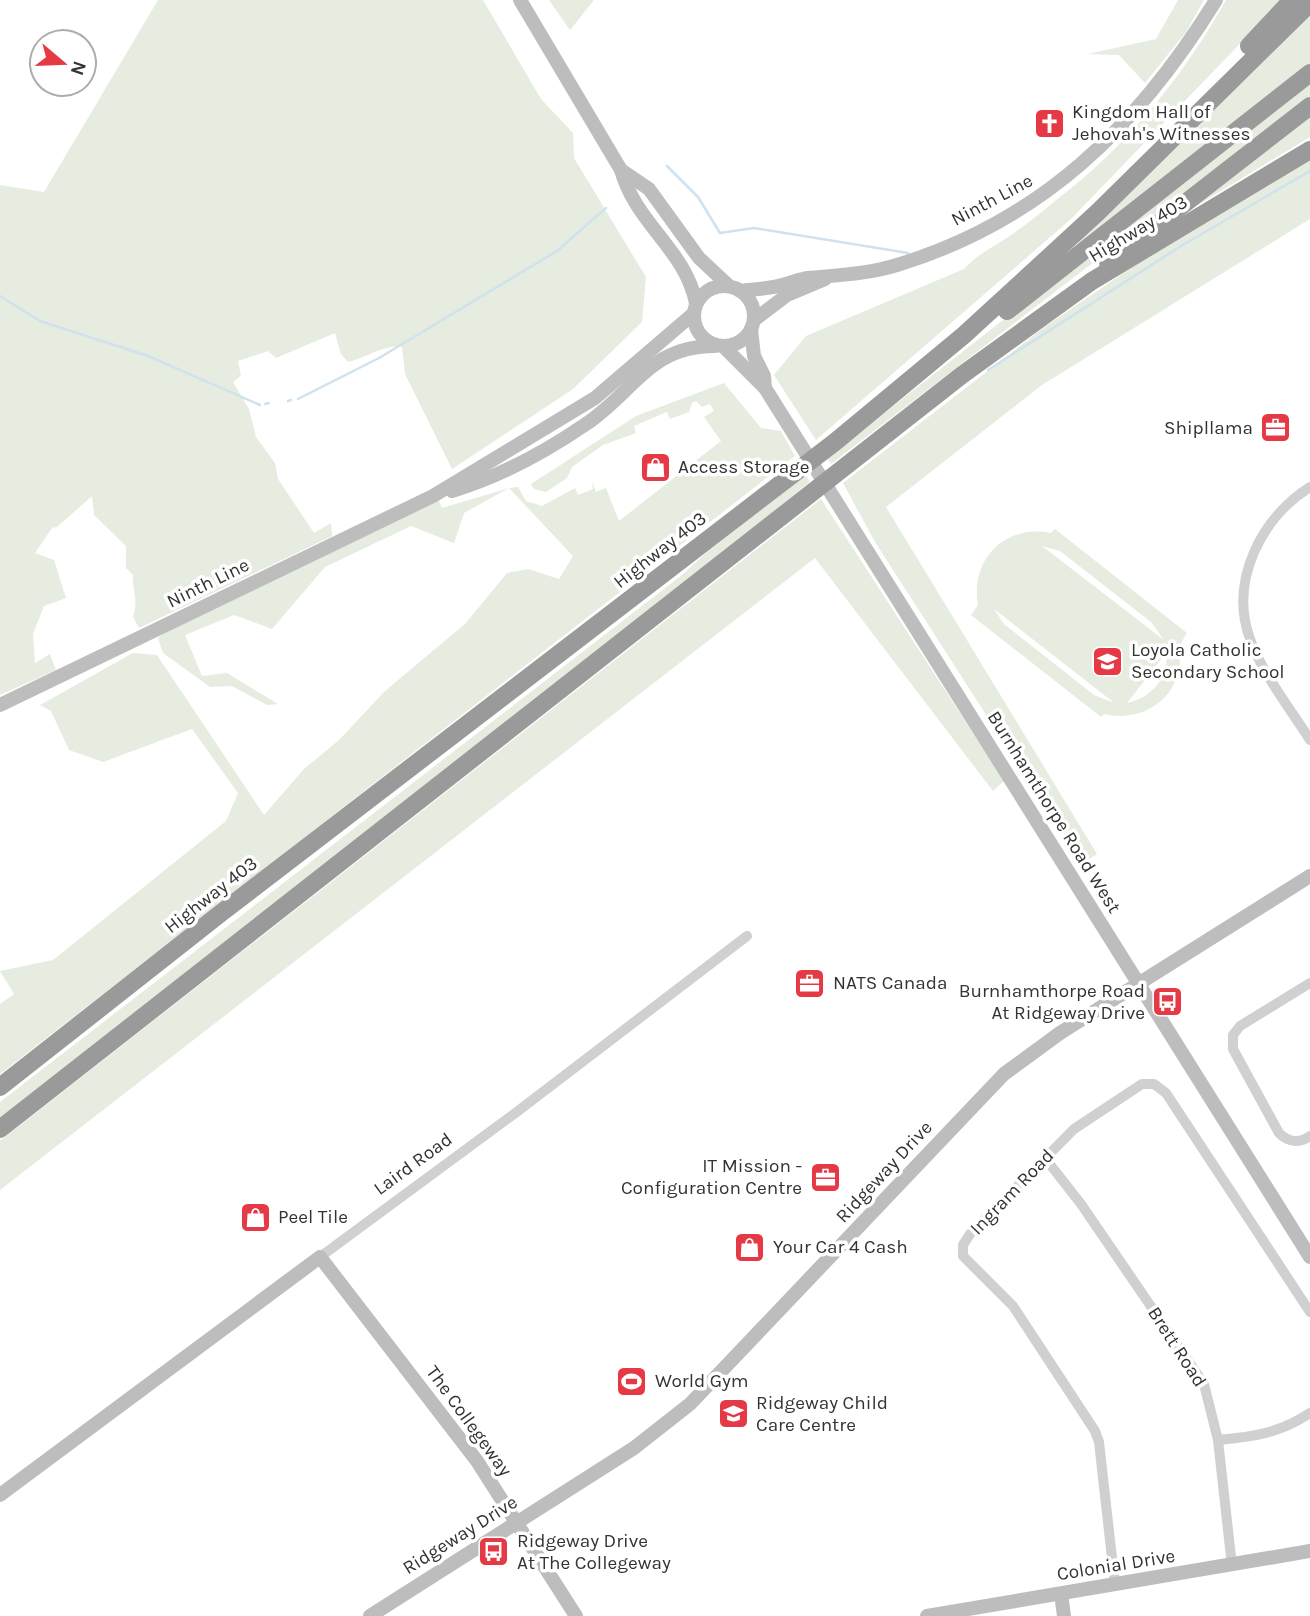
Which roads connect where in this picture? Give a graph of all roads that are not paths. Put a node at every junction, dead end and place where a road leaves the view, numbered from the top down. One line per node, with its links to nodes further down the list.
1 (520, 0): 9 (main road)
2 (1216, 0): 10 (main road, Ninth Line)
3 (1292, 0): 8 (highway)
4 (1310, 3): 8 (highway, Highway 403)
5 (1310, 73): 15 (highway)
6 (1310, 106): 11 (highway)
7 (1310, 150): 11 (highway, Highway 403)
8 (1157, 155): 15 (highway, Highway 403)
9 (621, 170): 12 (main road); 13 (main road)
10 (829, 277): 12 (main road, Ninth Line); 14 (main road, Ninth Line)
11 (1092, 281): 27 (highway, Highway 403)
12 (735, 288): 13 (main road); 14 (main road)
13 (695, 308): 16 (main road); 19 (main road, Ninth Line)
14 (752, 325): 16 (main road); 17 (main road, Burnhamthorpe Road West)
15 (964, 335): 26 (highway, Highway 403)
16 (719, 346): 17 (main road, Burnhamthorpe Road West); 19 (main road, Ninth Line)
17 (765, 388): 24 (main road, Burnhamthorpe Road West)
18 (1310, 487): 21 (street)
19 (433, 496): 20 (main road, Ninth Line)
20 (0, 705)
21 (1310, 740)
22 (1310, 876): 24 (main road, Ridgeway Drive)
23 (747, 936): 31 (street, Laird Road)
24 (1138, 983): 30 (main road, Burnhamthorpe Road West); 36 (main road, Ridgeway Drive)
25 (1310, 983): 28 (street)
26 (0, 1087)
27 (0, 1129)
28 (1310, 1136)
29 (1045, 1158): 32 (street, Ingram Road); 34 (street, Brett Road); 39 (street, Ingram Road)
30 (1310, 1256)
31 (320, 1257): 35 (main road, Laird Road); 36 (main road, The Collegeway)
32 (1310, 1312)
33 (1310, 1413): 34 (street)
34 (1218, 1440): 38 (street, Brett Road)
35 (0, 1495)
36 (516, 1522): 41 (main road, Ridgeway Drive); 42 (main road, The Collegeway)
37 (1310, 1552): 38 (main road, Colonial Drive)
38 (1232, 1566): 39 (main road, Colonial Drive)
39 (1115, 1585): 40 (main road, Colonial Drive)
40 (1060, 1594): 43 (main road, Colonial Drive); 44 (main road)
41 (370, 1616)
42 (576, 1616)
43 (928, 1616)
44 (1064, 1616)

